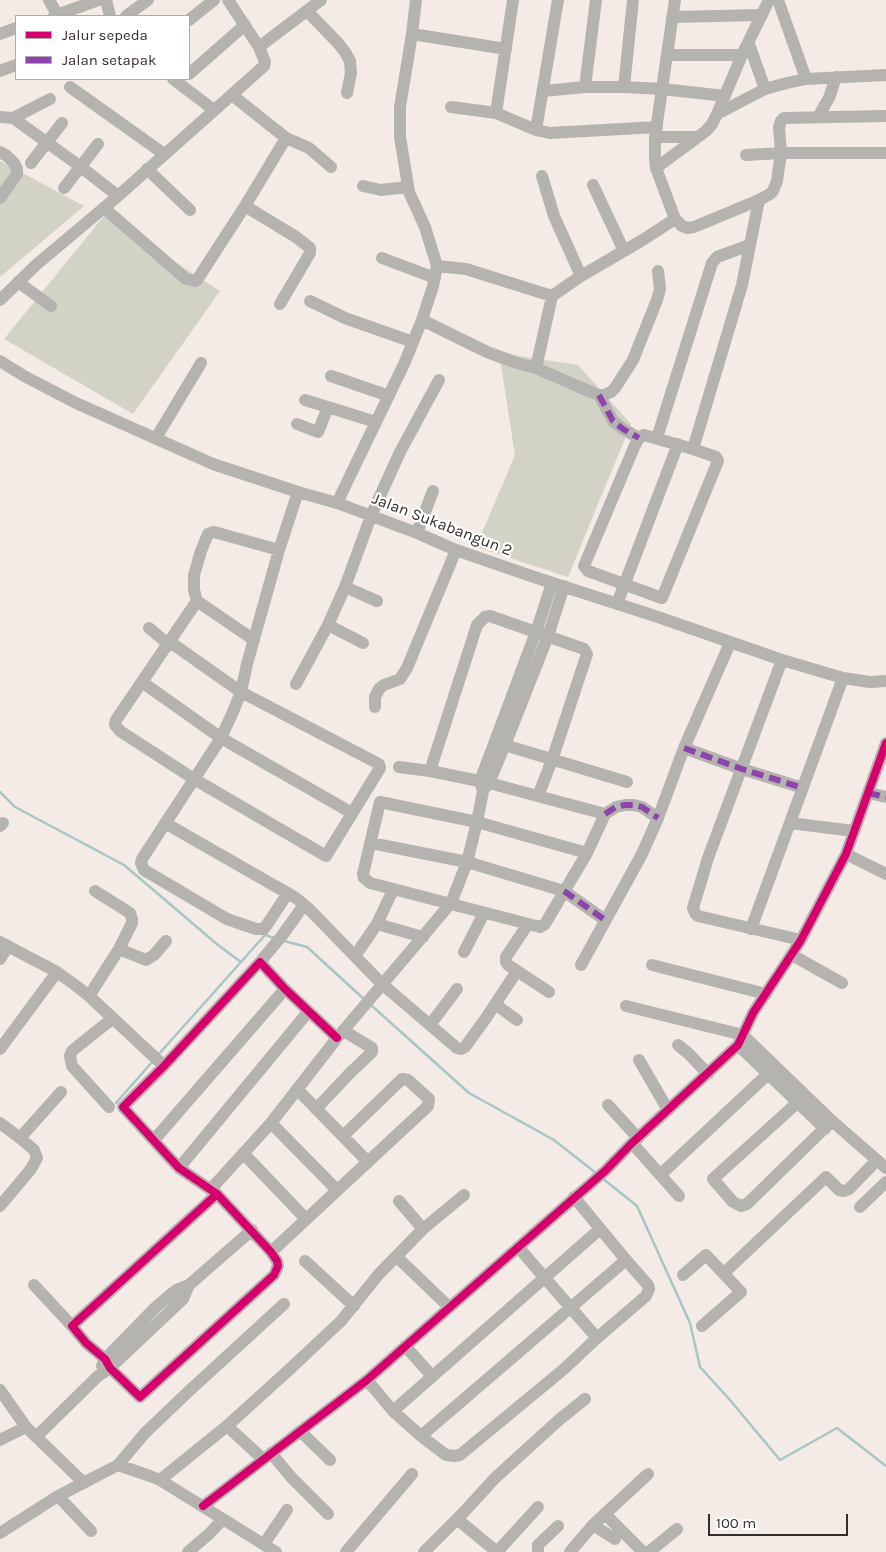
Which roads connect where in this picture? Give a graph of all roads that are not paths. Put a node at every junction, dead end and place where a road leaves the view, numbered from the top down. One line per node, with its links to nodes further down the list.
1 (49, 0): 17 (street)
2 (98, 0): 18 (street)
3 (106, 0): 19 (street)
4 (148, 0): 20 (street)
5 (214, 0): 23 (street)
6 (228, 0): 24 (street)
7 (321, 0): 16 (street)
8 (416, 0): 27 (street)
9 (513, 0): 29 (street)
10 (558, 0): 44 (street)
11 (596, 0): 39 (street)
12 (633, 0): 40 (street)
13 (675, 0): 22 (street)
14 (769, 0): 21 (street)
15 (778, 0): 37 (street)
16 (307, 11): 28 (street); 45 (street)
17 (56, 15)
18 (60, 15)
19 (110, 15)
20 (127, 15)
21 (762, 15): 22 (street); 30 (street)
22 (672, 17): 31 (street)
23 (190, 19)
24 (245, 25): 28 (street); 34 (street)
25 (15, 28): 26 (street)
26 (0, 34)
27 (412, 34): 29 (street); 76 (street)
28 (259, 47): 46 (street)
29 (506, 49): 51 (street)
30 (745, 49): 31 (street); 43 (street); 47 (street)
31 (667, 55): 42 (street)
32 (15, 65): 33 (street)
33 (0, 71)
34 (190, 73)
35 (886, 75): 36 (street)
36 (836, 77): 37 (street); 54 (street)
37 (806, 79): 43 (street)
38 (178, 80): 50 (street)
39 (585, 87): 40 (street); 44 (street)
40 (624, 87): 42 (street)
41 (70, 88): 66 (street)
42 (662, 89): 47 (street); 58 (street)
43 (765, 89): 52 (street)
44 (543, 91): 57 (street)
45 (347, 94)
46 (232, 95): 50 (street); 60 (street)
47 (725, 96): 52 (street)
48 (50, 99): 55 (street)
49 (451, 107): 51 (street)
50 (214, 110): 66 (street)
51 (496, 113): 57 (street)
52 (718, 114): 59 (street)
53 (886, 116): 54 (street)
54 (818, 117): 64 (street)
55 (6, 118): 61 (street)
56 (62, 123): 61 (street)
57 (536, 130): 58 (street)
58 (656, 132): 59 (street); 71 (street)
59 (697, 137): 71 (street)
60 (286, 138): 70 (street); 81 (street)
61 (46, 142): 68 (street); 69 (street)
62 (98, 144): 69 (street)
63 (0, 152): 79 (street)
64 (781, 153): 65 (street); 67 (street); 80 (street)
65 (886, 153)
66 (164, 154): 72 (street)
67 (746, 155)
68 (31, 163)
69 (81, 167): 77 (street); 78 (street)
70 (331, 167)
71 (656, 168): 84 (street)
72 (147, 170): 78 (street); 83 (street)
73 (542, 176): 90 (street)
74 (593, 185): 86 (street)
75 (363, 186): 76 (street)
76 (408, 187): 89 (street)
77 (64, 188)
78 (118, 196): 82 (street)
79 (0, 198)
80 (759, 200): 84 (street); 85 (street)
81 (245, 206): 82 (street); 95 (street)
82 (104, 208): 91 (street)
83 (190, 210)
84 (675, 218): 86 (street)
85 (750, 246): 112 (street); 114 (street)
86 (624, 251): 90 (street)
87 (382, 258): 89 (street)
88 (658, 271): 104 (street)
89 (436, 272): 92 (street); 97 (street)
90 (581, 276): 92 (street)
91 (18, 282): 93 (street); 96 (street)
92 (552, 296): 101 (street)
93 (0, 300)
94 (310, 301): 98 (street)
95 (280, 304)
96 (51, 306)
97 (422, 320): 98 (street); 101 (street)
98 (413, 342): 105 (street)
99 (201, 363): 110 (street)
100 (1, 365): 110 (street, Jalan Sukabangun 2)
101 (536, 368): 104 (street)
102 (332, 376): 105 (street)
103 (439, 380): 118 (street)
104 (599, 395): 111 (street)
105 (388, 396): 108 (street)
106 (306, 400): 107 (street)
107 (328, 407): 108 (street); 109 (street)
108 (376, 422): 117 (street)
109 (297, 424)
110 (156, 438): 116 (street, Jalan Sukabangun 2)
111 (639, 438): 112 (street); 123 (street)
112 (657, 438): 113 (street)
113 (678, 444): 114 (street); 123 (street)
114 (693, 449): 125 (street)
115 (433, 491): 119 (street)
116 (298, 492): 117 (street, Jalan Sukabangun 2); 120 (street)
117 (337, 503): 118 (street, Jalan Sukabangun 2)
118 (371, 516): 119 (street, Jalan Sukabangun 2); 124 (street)
119 (417, 532): 121 (street, Jalan Sukabangun 2)
120 (279, 550): 126 (street); 133 (street)
121 (456, 550): 122 (street, Jalan Sukabangun 2); 143 (street)
122 (558, 585): 128 (street, Jalan Sukabangun 2); 132 (street)
123 (623, 585): 125 (street); 128 (street)
124 (344, 587): 127 (street); 130 (street)
125 (662, 598): 129 (street)
126 (197, 601): 133 (street); 134 (street)
127 (377, 601)
128 (616, 604): 129 (street, Jalan Sukabangun 2)
129 (655, 616): 136 (street, Jalan Sukabangun 2)
130 (328, 625): 135 (street); 141 (street)
131 (149, 628): 134 (street)
132 (542, 634): 145 (street); 148 (street); 151 (street)
133 (254, 640): 142 (street)
134 (169, 643): 140 (street); 142 (street)
135 (363, 643)
136 (730, 643): 137 (street, Jalan Sukabangun 2); 147 (street)
137 (782, 660): 138 (street, Jalan Sukabangun 2); 150 (street)
138 (843, 678): 139 (street, Jalan Sukabangun 2); 155 (street)
139 (886, 681)
140 (142, 682): 144 (street); 152 (street)
141 (296, 684)
142 (240, 692): 144 (street); 159 (street)
143 (375, 707)
144 (220, 738): 152 (street); 159 (street)
145 (500, 743): 148 (street); 154 (street)
146 (886, 743): 156 (street)
147 (684, 748): 150 (street); 161 (street)
148 (552, 760): 153 (street); 157 (street)
149 (399, 768): 151 (street)
150 (742, 769): 155 (street); 181 (street)
151 (430, 771): 154 (street)
152 (194, 778): 159 (street); 163 (street)
153 (627, 782)
154 (484, 785): 157 (street); 162 (street)
155 (803, 788): 164 (street)
156 (868, 793): 158 (street); 165 (street)
157 (538, 796): 160 (street)
158 (886, 797)
159 (352, 814)
160 (605, 814): 161 (street); 167 (street)
161 (658, 818): 178 (street)
162 (477, 822): 166 (street); 167 (street); 169 (street)
163 (165, 823): 174 (street); 174 (street)
164 (790, 823): 165 (street); 181 (street)
165 (854, 831): 168 (street)
166 (371, 843): 169 (street); 171 (street)
167 (587, 853): 173 (street)
168 (846, 854): 170 (street); 183 (street)
169 (467, 862): 173 (street); 175 (street)
170 (886, 874)
171 (393, 890): 175 (street); 179 (street)
172 (95, 891): 186 (street)
173 (564, 891): 178 (street); 180 (street)
174 (288, 893): 176 (street)
175 (451, 903): 177 (street); 182 (street)
176 (303, 907): 189 (street); 191 (street)
177 (484, 913): 180 (street); 187 (street)
178 (605, 920): 192 (street)
179 (377, 924): 182 (street); 189 (street)
180 (528, 924): 194 (street)
181 (751, 929): 183 (street)
182 (423, 937): 197 (street)
183 (801, 940): 188 (street)
184 (166, 941): 186 (street)
185 (4, 944): 190 (street); 195 (street)
186 (119, 949): 202 (street)
187 (464, 952)
188 (792, 955): 196 (street); 201 (street)
189 (355, 956): 197 (street)
190 (0, 959)
191 (260, 962): 198 (street); 214 (street)
192 (581, 965)
193 (652, 965): 201 (street)
194 (517, 971): 200 (street); 203 (street)
195 (57, 972): 202 (street); 212 (street)
196 (842, 983)
197 (380, 986): 208 (street); 209 (street)
198 (285, 989): 205 (street); 229 (street)
199 (457, 989): 208 (street)
200 (549, 992)
201 (766, 994): 210 (street)
202 (89, 996): 206 (street)
203 (495, 1004): 207 (street); 208 (street)
204 (626, 1006): 210 (street)
205 (308, 1012): 209 (street); 234 (street)
206 (112, 1019): 214 (street); 221 (street)
207 (517, 1020)
208 (430, 1025)
209 (343, 1032): 217 (street); 222 (street)
210 (741, 1040): 215 (street); 216 (street); 226 (street)
211 (678, 1045): 215 (street)
212 (0, 1049)
213 (639, 1060): 223 (street)
214 (158, 1061): 229 (street)
215 (708, 1074): 223 (street)
216 (768, 1074): 219 (street); 235 (street)
217 (297, 1089): 222 (street); 225 (street)
218 (61, 1092): 228 (street)
219 (797, 1103): 226 (street); 226 (street)
220 (608, 1105): 230 (street)
221 (109, 1107)
222 (316, 1109): 227 (street)
223 (668, 1110): 230 (street)
224 (0, 1123): 228 (street)
225 (271, 1123): 231 (street); 237 (street)
226 (829, 1125): 233 (street)
227 (343, 1136): 232 (street); 232 (street)
228 (20, 1138): 243 (street)
229 (154, 1140): 234 (street)
230 (635, 1140): 235 (street); 241 (street)
231 (243, 1153): 238 (street); 245 (street)
232 (368, 1162): 237 (street)
233 (883, 1163): 254 (street)
234 (179, 1168): 238 (street)
235 (660, 1175): 240 (street)
236 (886, 1182): 244 (street)
237 (338, 1190): 245 (street)
238 (214, 1191): 248 (street); 262 (street)
239 (464, 1195): 246 (street)
240 (679, 1196)
241 (574, 1197): 247 (street); 249 (street)
242 (399, 1201): 246 (street)
243 (0, 1206)
244 (860, 1207)
245 (306, 1219): 250 (street)
246 (423, 1229): 251 (street)
247 (600, 1229): 252 (street); 256 (street)
248 (252, 1230): 250 (street); 266 (street)
249 (518, 1247): 256 (street); 260 (street)
250 (271, 1252): 266 (street)
251 (397, 1257): 259 (street); 260 (street)
252 (626, 1260): 261 (street); 264 (street)
253 (305, 1261): 259 (street)
254 (724, 1273): 255 (street); 263 (street)
255 (683, 1275)
256 (544, 1278): 261 (street); 267 (street)
257 (34, 1285): 262 (street)
258 (284, 1304): 280 (street)
259 (354, 1306): 272 (street)
260 (449, 1307): 265 (street)
261 (571, 1308): 264 (street); 275 (street)
262 (72, 1326): 266 (street)
263 (702, 1326)
264 (597, 1338): 275 (street)
265 (405, 1346): 267 (street); 268 (street)
266 (108, 1363): 276 (street)
267 (432, 1376): 271 (street)
268 (367, 1380): 271 (street); 274 (street)
269 (0, 1390): 273 (street)
270 (585, 1399): 292 (street)
271 (393, 1411): 275 (street)
272 (227, 1426): 278 (street); 283 (street)
273 (26, 1427): 276 (street); 277 (street)
274 (300, 1431): 278 (street); 279 (street)
275 (421, 1436)
276 (36, 1437): 284 (street)
277 (0, 1440)
278 (267, 1456): 286 (street); 289 (street)
279 (330, 1460)
280 (118, 1464): 283 (street); 284 (street)
281 (412, 1474): 302 (street)
282 (648, 1474): 290 (street)
283 (160, 1480): 286 (street)
284 (84, 1483): 285 (street)
285 (58, 1496): 296 (street); 297 (street)
286 (202, 1506): 291 (street)
287 (538, 1507): 304 (street)
288 (287, 1510): 299 (street)
289 (328, 1514)
290 (606, 1514): 294 (street); 307 (street)
291 (223, 1518): 299 (street); 300 (street)
292 (457, 1519): 303 (street); 304 (street)
293 (558, 1526): 305 (street)
294 (593, 1526): 298 (street); 306 (street)
295 (677, 1529): 308 (street)
296 (91, 1531)
297 (0, 1533)
298 (614, 1539)
299 (264, 1544): 301 (street)
300 (188, 1552)
301 (276, 1552)
302 (346, 1552)
303 (424, 1552)
304 (497, 1552)
305 (538, 1552)
306 (570, 1552)
307 (643, 1552)
308 (649, 1552)

